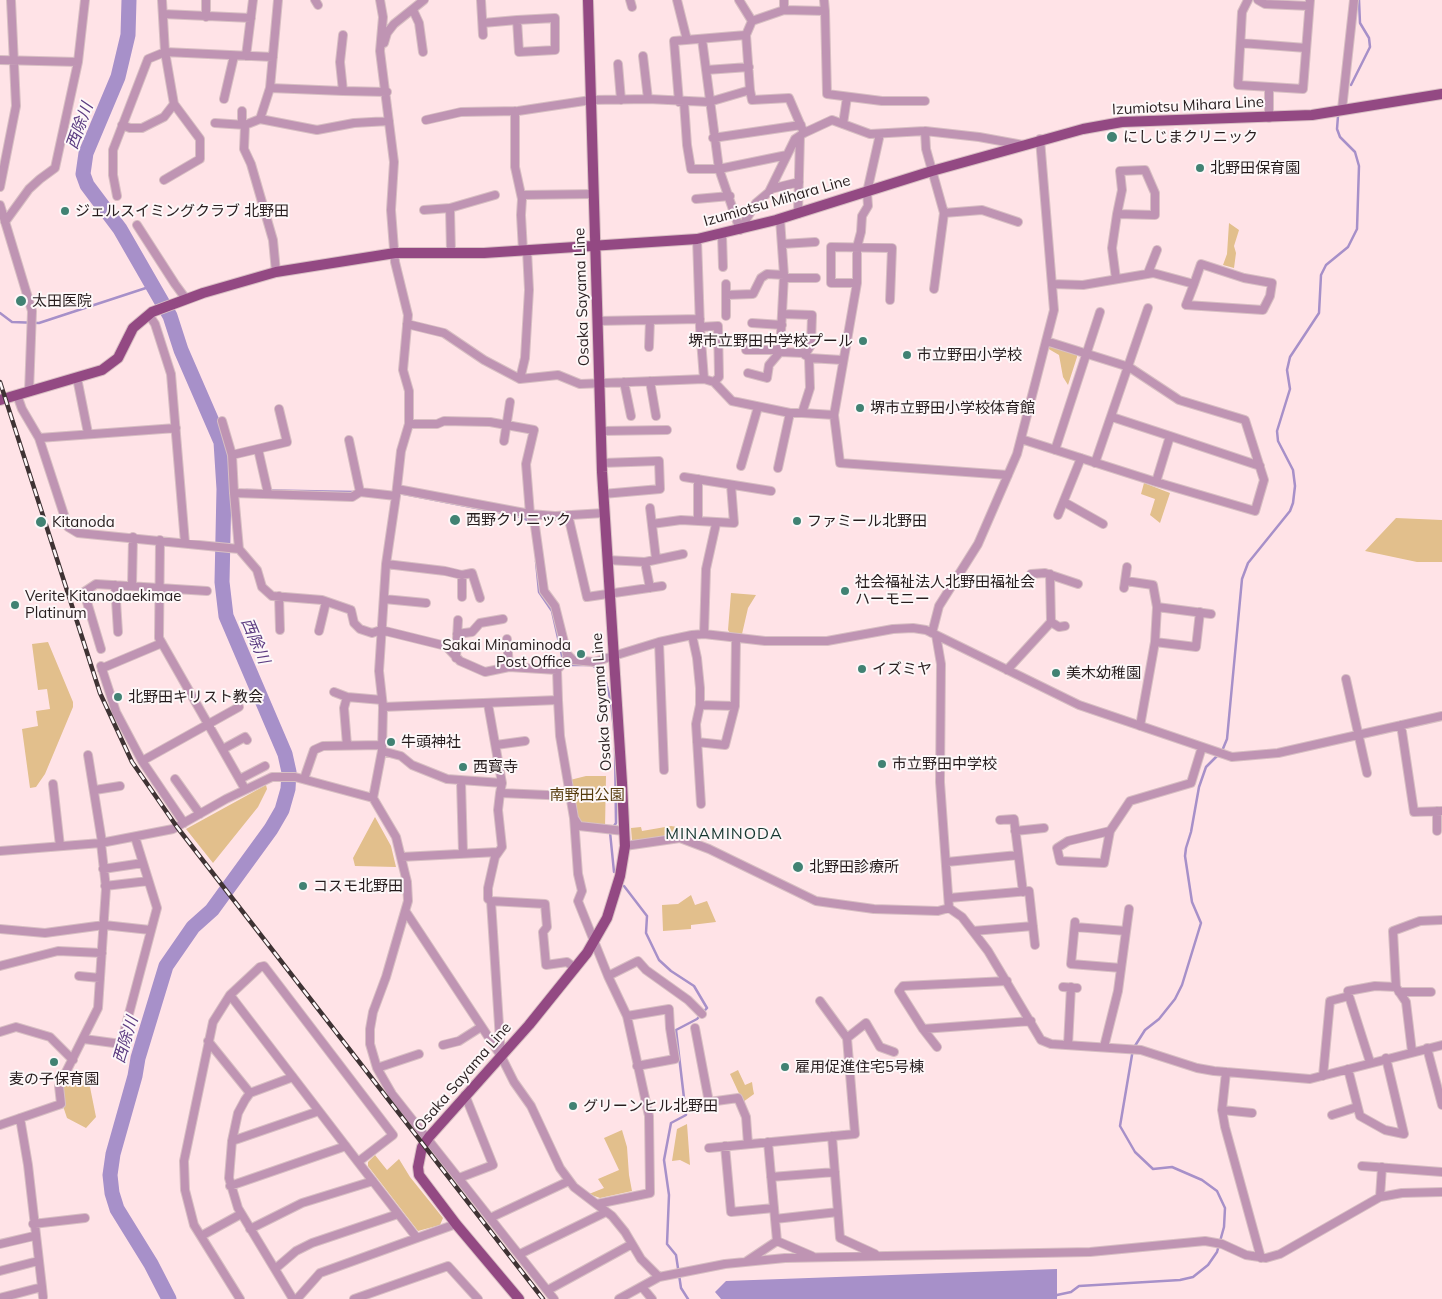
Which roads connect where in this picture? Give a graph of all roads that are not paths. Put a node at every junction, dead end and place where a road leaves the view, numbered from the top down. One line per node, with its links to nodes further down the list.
1 (11, 0): 45 (street)
2 (85, 0): 46 (street)
3 (162, 0): 22 (street)
4 (206, 0): 23 (street)
5 (253, 0): 25 (street)
6 (278, 0): 43 (street)
7 (380, 0): 24 (street)
8 (424, 0): 19 (street)
9 (481, 0): 28 (street)
10 (588, 0): 59 (main road, Osaka Sayama Line)
11 (678, 0): 34 (street)
12 (739, 0): 27 (street)
13 (784, 0): 20 (street)
14 (824, 0): 21 (street)
15 (1248, 0): 35 (street)
16 (1258, 0): 18 (street)
17 (1354, 0): 65 (street)
18 (1309, 3): 36 (street)
19 (413, 10): 29 (street); 39 (street)
20 (784, 10): 21 (street); 27 (street)
21 (825, 11): 56 (street)
22 (162, 14): 23 (street); 37 (street)
23 (206, 16): 25 (street)
24 (383, 17): 29 (street); 38 (street)
25 (251, 18): 41 (street)
26 (516, 20): 26 (street); 28 (street)
27 (752, 21): 32 (street)
28 (483, 23): 31 (street)
29 (394, 24): 38 (street)
30 (343, 34): 53 (street)
31 (484, 34)
32 (746, 35): 33 (street); 48 (street)
33 (702, 39): 34 (street); 49 (street)
34 (687, 40): 62 (street)
35 (1241, 44): 36 (street); 50 (street)
36 (1306, 48): 50 (street)
37 (165, 52): 40 (street); 64 (street); 74 (street)
38 (380, 52): 54 (street)
39 (424, 52)
40 (234, 56): 41 (street); 57 (street)
41 (246, 56): 43 (street)
42 (643, 56): 58 (street)
43 (273, 57): 51 (street)
44 (0, 60): 45 (street)
45 (14, 61): 46 (street); 88 (street)
46 (78, 62): 104 (street)
47 (618, 64): 60 (street)
48 (748, 67): 49 (street); 52 (street)
49 (706, 70): 63 (street)
50 (1269, 87): 69 (street)
51 (270, 88): 53 (street); 68 (street)
52 (750, 90): 63 (street); 76 (street)
53 (343, 91): 54 (street)
54 (386, 92): 71 (street)
55 (1442, 94): 65 (main road, Izumiotsu Mihara Line)
56 (847, 96): 61 (street); 73 (street)
57 (224, 99)
58 (648, 99): 60 (street); 62 (street)
59 (591, 100): 60 (street); 67 (street); 91 (main road, Osaka Sayama Line)
60 (621, 100)
61 (925, 101)
62 (682, 102): 63 (street); 84 (street)
63 (709, 102): 80 (street)
64 (174, 104): 74 (street); 86 (street)
65 (1342, 109): 69 (main road, Izumiotsu Mihara Line)
66 (242, 111): 75 (street)
67 (515, 111): 70 (street); 93 (street)
68 (260, 118): 71 (street); 75 (street)
69 (1269, 118): 81 (main road, Izumiotsu Mihara Line)
70 (426, 120)
71 (389, 121): 116 (street)
72 (215, 123): 75 (street)
73 (843, 124): 78 (street); 79 (street)
74 (122, 125): 94 (street)
75 (243, 125): 119 (street)
76 (801, 125): 79 (street); 80 (street)
77 (925, 131): 78 (street); 82 (street); 85 (street)
78 (880, 134): 90 (street)
79 (802, 135): 83 (street); 87 (street)
80 (713, 138): 84 (street)
81 (1040, 139): 82 (main road, Izumiotsu Mihara Line); 126 (street)
82 (1023, 144): 85 (main road, Izumiotsu Mihara Line)
83 (787, 154): 84 (street); 89 (street)
84 (719, 169): 95 (street)
85 (932, 171): 90 (main road, Izumiotsu Mihara Line); 100 (street)
86 (164, 180)
87 (799, 182): 89 (street); 101 (street)
88 (0, 187)
89 (771, 189): 107 (street)
90 (867, 192): 101 (main road, Izumiotsu Mihara Line); 113 (street)
91 (594, 194): 93 (street); 112 (main road, Osaka Sayama Line)
92 (495, 195): 98 (street)
93 (522, 195): 114 (street)
94 (117, 196)
95 (730, 196): 96 (street); 107 (street)
96 (696, 198)
97 (0, 204): 104 (street)
98 (450, 208): 99 (street); 117 (street)
99 (424, 210)
100 (944, 213): 105 (street); 128 (street)
101 (798, 214): 103 (main road, Izumiotsu Mihara Line)
102 (1117, 214): 102 (street); 123 (street)
103 (780, 219): 107 (main road, Izumiotsu Mihara Line); 111 (street)
104 (5, 222): 159 (street)
105 (1018, 222)
106 (137, 226): 130 (street)
107 (740, 230): 108 (main road, Izumiotsu Mihara Line)
108 (722, 234): 109 (main road, Izumiotsu Mihara Line); 118 (street)
109 (697, 239): 112 (main road, Izumiotsu Mihara Line); 139 (street)
110 (815, 242): 111 (street)
111 (783, 244): 121 (street)
112 (596, 247): 114 (main road, Izumiotsu Mihara Line); 138 (main road, Osaka Sayama Line)
113 (857, 247): 124 (street); 124 (street); 131 (street)
114 (525, 250): 117 (main road, Izumiotsu Mihara Line); 153 (street)
115 (1157, 250): 120 (street)
116 (395, 253): 117 (main road, Izumiotsu Mihara Line); 119 (main road, Izumiotsu Mihara Line); 141 (street)
117 (451, 253)
118 (723, 267)
119 (276, 272): 130 (main road, Izumiotsu Mihara Line)
120 (1148, 273): 123 (street); 127 (street)
121 (784, 276): 122 (street); 129 (street); 135 (street)
122 (816, 278)
123 (1116, 279): 126 (street)
124 (857, 283): 149 (street)
125 (726, 284): 129 (street)
126 (1052, 284): 143 (street)
127 (1194, 284): 127 (street)
128 (934, 289)
129 (726, 295): 136 (street)
130 (184, 299): 134 (main road, Izumiotsu Mihara Line)
131 (890, 300)
132 (1148, 308): 150 (street)
133 (1100, 312): 147 (street)
134 (152, 313): 152 (main road, Izumiotsu Mihara Line); 174 (street)
135 (782, 314): 142 (street); 148 (street)
136 (726, 316)
137 (650, 320): 138 (street); 139 (street); 144 (street)
138 (597, 321): 158 (main road, Osaka Sayama Line)
139 (700, 323): 154 (street); 157 (street)
140 (752, 323): 142 (street)
141 (407, 324): 153 (street); 172 (street)
142 (782, 325): 146 (street)
143 (1046, 341): 147 (street); 180 (street)
144 (649, 347)
145 (746, 350): 146 (street)
146 (780, 351): 148 (street); 151 (street)
147 (1086, 354): 150 (street); 184 (street)
148 (807, 356): 149 (street); 166 (street)
149 (842, 360): 167 (street)
150 (1129, 367): 170 (street); 190 (street)
151 (748, 373)
152 (77, 378): 159 (main road, Izumiotsu Mihara Line); 177 (street)
153 (520, 379): 158 (street)
154 (704, 379): 155 (street); 157 (street)
155 (650, 381): 156 (street); 169 (street)
156 (624, 382): 158 (street); 168 (street)
157 (714, 382): 163 (street)
158 (599, 384): 175 (main road, Osaka Sayama Line)
159 (29, 392): 160 (main road, Izumiotsu Mihara Line)
160 (17, 394): 161 (main road, Izumiotsu Mihara Line); 179 (street)
161 (0, 400)
162 (510, 402): 173 (street)
163 (758, 407): 165 (street); 189 (street)
164 (278, 409): 183 (street)
165 (790, 413): 166 (street); 191 (street)
166 (802, 413): 167 (street)
167 (834, 415): 192 (street)
168 (631, 416)
169 (656, 416)
170 (1112, 418): 178 (street); 188 (street)
171 (222, 420): 185 (street)
172 (409, 424): 173 (street); 201 (street)
173 (507, 425): 182 (street); 206 (street)
174 (176, 428): 177 (street); 215 (street)
175 (601, 430): 176 (street); 187 (main road, Osaka Sayama Line)
176 (667, 430)
177 (88, 433): 179 (street)
178 (1170, 436): 190 (street); 195 (street)
179 (39, 438): 213 (street)
180 (1021, 439): 184 (street); 192 (street)
181 (349, 440): 198 (street)
182 (504, 441)
183 (258, 449): 185 (street); 200 (street)
184 (1055, 450): 186 (street)
185 (232, 455): 199 (street)
186 (1081, 458): 188 (street); 203 (street)
187 (602, 463): 202 (main road, Osaka Sayama Line); 202 (street)
188 (1095, 463): 195 (street)
189 (741, 466)
190 (1260, 466): 195 (street)
191 (778, 468)
192 (1008, 475): 253 (street)
193 (684, 477): 194 (street)
194 (698, 479): 196 (street); 209 (street)
195 (1156, 482)
196 (732, 485): 197 (street); 211 (street)
197 (771, 491)
198 (360, 492): 200 (street); 201 (street)
199 (234, 493): 200 (street); 216 (street)
200 (268, 493)
201 (396, 493): 206 (street); 221 (street)
202 (603, 494): 205 (main road, Osaka Sayama Line)
203 (1064, 502): 208 (street); 212 (street)
204 (650, 508): 210 (street)
205 (604, 513): 207 (street); 218 (main road, Osaka Sayama Line)
206 (530, 514): 207 (street); 261 (street)
207 (568, 515): 233 (street)
208 (1058, 515)
209 (698, 521): 210 (street); 211 (street)
210 (652, 524): 219 (street)
211 (716, 524): 252 (street)
212 (1103, 524)
213 (133, 537): 214 (street); 228 (street)
214 (160, 540): 215 (street); 230 (street)
215 (185, 543): 216 (street)
216 (236, 549): 234 (street)
217 (683, 554): 219 (street)
218 (607, 560): 220 (street); 233 (main road, Osaka Sayama Line)
219 (656, 560): 220 (street)
220 (645, 562): 231 (street)
221 (386, 564): 225 (street); 237 (street)
222 (1127, 567): 240 (street)
223 (1031, 574): 224 (street)
224 (1050, 574): 226 (street); 245 (street)
225 (462, 575): 235 (street); 236 (street)
226 (1078, 584)
227 (115, 585): 228 (street); 250 (street); 260 (street)
228 (132, 586): 230 (street)
229 (662, 586): 231 (street)
230 (159, 588): 232 (street); 259 (street)
231 (650, 588): 233 (street)
232 (207, 591)
233 (609, 594): 262 (main road, Osaka Sayama Line)
234 (279, 596): 238 (street); 247 (street)
235 (462, 597)
236 (480, 598)
237 (384, 599): 239 (street); 248 (street)
238 (326, 602): 248 (street); 249 (street)
239 (426, 604)
240 (1157, 607): 241 (street); 258 (street)
241 (1200, 612): 242 (street); 258 (street)
242 (1211, 614)
243 (503, 619): 251 (street)
244 (458, 620): 251 (street)
245 (1051, 622): 246 (street); 266 (street)
246 (1065, 626)
247 (280, 630)
248 (381, 630): 263 (street); 271 (street)
249 (319, 631)
250 (118, 632)
251 (457, 634): 263 (street)
252 (704, 634): 254 (street); 255 (street)
253 (934, 634): 255 (street); 266 (street); 326 (street)
254 (692, 635): 257 (street); 273 (street)
255 (736, 638): 274 (street)
256 (507, 639): 264 (street)
257 (659, 642): 262 (street); 292 (street)
258 (1154, 642): 279 (street)
259 (162, 643): 277 (street); 290 (street)
260 (101, 649)
261 (569, 656): 262 (street); 265 (street)
262 (614, 657): 313 (main road, Osaka Sayama Line)
263 (456, 658): 264 (street)
264 (509, 668): 265 (street)
265 (557, 670): 270 (street)
266 (1007, 670): 279 (street)
267 (1346, 679): 280 (street)
268 (334, 692): 269 (street)
269 (347, 697): 271 (street); 284 (street)
270 (558, 700): 272 (street); 304 (street)
271 (382, 704): 272 (street); 287 (street)
272 (488, 704): 285 (street)
273 (700, 705): 274 (street); 283 (street)
274 (735, 706): 283 (street)
275 (238, 707): 277 (street)
276 (1442, 716): 278 (street)
277 (209, 725): 288 (street); 290 (street)
278 (1401, 725): 280 (street); 307 (street)
279 (1140, 726): 286 (street)
280 (1358, 735): 286 (street); 293 (street)
281 (247, 740): 288 (street)
282 (525, 741): 285 (street)
283 (696, 742): 306 (street)
284 (347, 745): 287 (street); 296 (street)
285 (496, 745): 298 (street)
286 (1202, 747): 315 (street)
287 (382, 748): 297 (street); 305 (street)
288 (223, 749): 295 (street)
289 (88, 755): 302 (street)
290 (142, 761): 311 (street)
291 (265, 766): 295 (street)
292 (664, 770)
293 (1367, 774)
294 (176, 779): 308 (street)
295 (240, 779): 301 (street)
296 (304, 779): 301 (street); 305 (street)
297 (462, 781): 298 (street); 323 (street)
298 (502, 783): 303 (street)
299 (53, 784): 319 (street)
300 (120, 786): 302 (street)
301 (246, 789): 308 (street)
302 (95, 790): 318 (street)
303 (500, 793): 304 (street); 322 (street)
304 (570, 796): 309 (street)
305 (373, 798): 325 (street)
306 (701, 804)
307 (1439, 811): 316 (street)
308 (200, 814): 311 (street)
309 (574, 818): 313 (street); 344 (street)
310 (1000, 820): 314 (street)
311 (184, 823): 317 (street)
312 (1044, 828): 314 (street)
313 (624, 830): 320 (main road, Osaka Sayama Line)
314 (1015, 831): 324 (street)
315 (1110, 831): 315 (street)
316 (1436, 831)
317 (136, 836): 318 (street); 327 (street)
318 (102, 843): 319 (street); 328 (street)
319 (60, 846): 321 (street)
320 (624, 846): 334 (street); 344 (main road, Osaka Sayama Line)
321 (0, 851)
322 (498, 852): 323 (street); 333 (street)
323 (463, 854): 325 (street)
324 (1018, 855): 326 (street); 331 (street)
325 (401, 857): 336 (street)
326 (946, 862): 332 (street)
327 (143, 863): 328 (street); 329 (street)
328 (104, 869): 330 (street)
329 (148, 881): 330 (street); 341 (street)
330 (105, 886): 338 (street)
331 (1023, 892): 332 (street); 339 (street)
332 (949, 898): 334 (street)
333 (491, 901): 348 (street); 379 (street)
334 (949, 908): 342 (street)
335 (1129, 909): 343 (street)
336 (406, 912): 363 (street); 384 (street)
337 (1442, 920): 355 (street)
338 (104, 924): 340 (street); 341 (street); 346 (street)
339 (1033, 926): 342 (street); 345 (street)
340 (0, 929)
341 (150, 930): 368 (street)
342 (973, 931): 353 (street)
343 (1126, 931): 349 (street); 349 (street)
344 (595, 939): 348 (main road, Osaka Sayama Line); 351 (street)
345 (1035, 945)
346 (102, 952): 347 (street); 352 (street)
347 (0, 966)
348 (575, 968): 379 (main road, Osaka Sayama Line)
349 (1121, 968): 374 (street)
350 (79, 976): 352 (street)
351 (608, 976): 360 (street); 361 (street)
352 (100, 978): 368 (street)
353 (1007, 981): 362 (street); 365 (street)
354 (1070, 987): 372 (street)
355 (1398, 990): 356 (street); 357 (street); 377 (street)
356 (1348, 991)
357 (1431, 992)
358 (230, 995): 369 (street); 388 (street); 407 (street)
359 (820, 1001): 367 (street)
360 (702, 1014)
361 (627, 1016): 383 (street); 383 (street)
362 (1031, 1021): 365 (street); 372 (street)
363 (481, 1027): 371 (street); 379 (street)
364 (696, 1028): 403 (street)
365 (922, 1029): 373 (street)
366 (0, 1032): 381 (street)
367 (848, 1038): 376 (street); 399 (street)
368 (84, 1039): 381 (street)
369 (208, 1041): 389 (street); 432 (street)
370 (1442, 1044): 375 (street)
371 (443, 1045)
372 (1068, 1045): 374 (street)
373 (937, 1047)
374 (1104, 1047): 386 (street)
375 (1427, 1048): 377 (street); 391 (street)
376 (894, 1052)
377 (1412, 1052): 380 (street)
378 (419, 1054): 384 (street)
379 (501, 1056): 390 (main road, Osaka Sayama Line); 415 (street)
380 (1386, 1058): 382 (street); 392 (street)
381 (73, 1060): 397 (street)
382 (1370, 1062): 385 (street); 387 (street)
383 (637, 1066): 419 (street)
384 (377, 1068): 400 (street)
385 (1348, 1069): 387 (street); 392 (street)
386 (1226, 1072): 387 (street); 393 (street)
387 (1323, 1076)
388 (293, 1077): 389 (street); 394 (street)
389 (250, 1093): 401 (street)
390 (465, 1095): 400 (main road, Osaka Sayama Line); 413 (street)
391 (1442, 1105)
392 (1357, 1108): 396 (street)
393 (1222, 1110): 395 (street); 440 (street)
394 (319, 1112): 401 (street); 404 (street)
395 (1252, 1113)
396 (1332, 1115)
397 (20, 1118): 398 (street); 428 (street)
398 (0, 1125)
399 (832, 1136): 402 (street); 410 (street)
400 (429, 1137): 413 (street); 429 (main road, Osaka Sayama Line)
401 (232, 1141): 416 (street)
402 (768, 1142): 403 (street); 412 (street)
403 (748, 1144): 405 (street)
404 (346, 1146): 407 (street); 416 (street)
405 (725, 1146): 406 (street); 420 (street)
406 (709, 1148)
407 (358, 1162): 414 (street)
408 (1362, 1166): 409 (street)
409 (1382, 1167): 411 (street); 418 (street)
410 (835, 1172): 412 (street); 422 (street)
411 (1442, 1172)
412 (772, 1177): 420 (street)
413 (459, 1178): 426 (street)
414 (372, 1181): 424 (street); 430 (street)
415 (569, 1181): 419 (street); 426 (street)
416 (230, 1186): 423 (street)
417 (1442, 1192): 418 (street)
418 (1380, 1196): 440 (street)
419 (597, 1204): 421 (street)
420 (774, 1208): 427 (street)
421 (606, 1212): 436 (street); 437 (street)
422 (838, 1212): 427 (street); 438 (street)
423 (241, 1214): 430 (street); 432 (street)
424 (398, 1214): 433 (street); 443 (street)
425 (85, 1218): 428 (street)
426 (490, 1218): 437 (street)
427 (775, 1219): 434 (street)
428 (33, 1224): 431 (street)
429 (456, 1224): 433 (street); 456 (main road, Osaka Sayama Line)
430 (250, 1229): 443 (street)
431 (34, 1236): 435 (street); 441 (street)
432 (201, 1236): 451 (street)
433 (417, 1238): 453 (street)
434 (777, 1241): 439 (street); 442 (street)
435 (0, 1244)
436 (632, 1244): 445 (street); 448 (street)
437 (520, 1254): 448 (street)
438 (879, 1255): 439 (street); 440 (street)
439 (814, 1257): 442 (street)
440 (1261, 1258)
441 (38, 1261): 444 (street); 447 (street)
442 (745, 1262): 445 (street)
443 (275, 1269): 452 (street)
444 (0, 1271)
445 (659, 1277): 446 (street)
446 (642, 1286): 458 (street); 459 (street)
447 (42, 1287): 449 (street); 450 (street)
448 (548, 1290): 457 (street)
449 (43, 1297)
450 (0, 1298)
451 (240, 1299)
452 (293, 1299)
453 (297, 1299)
454 (354, 1299): 455 (street)
455 (478, 1299)
456 (519, 1299)
457 (554, 1299)
458 (619, 1299)
459 (652, 1299)

